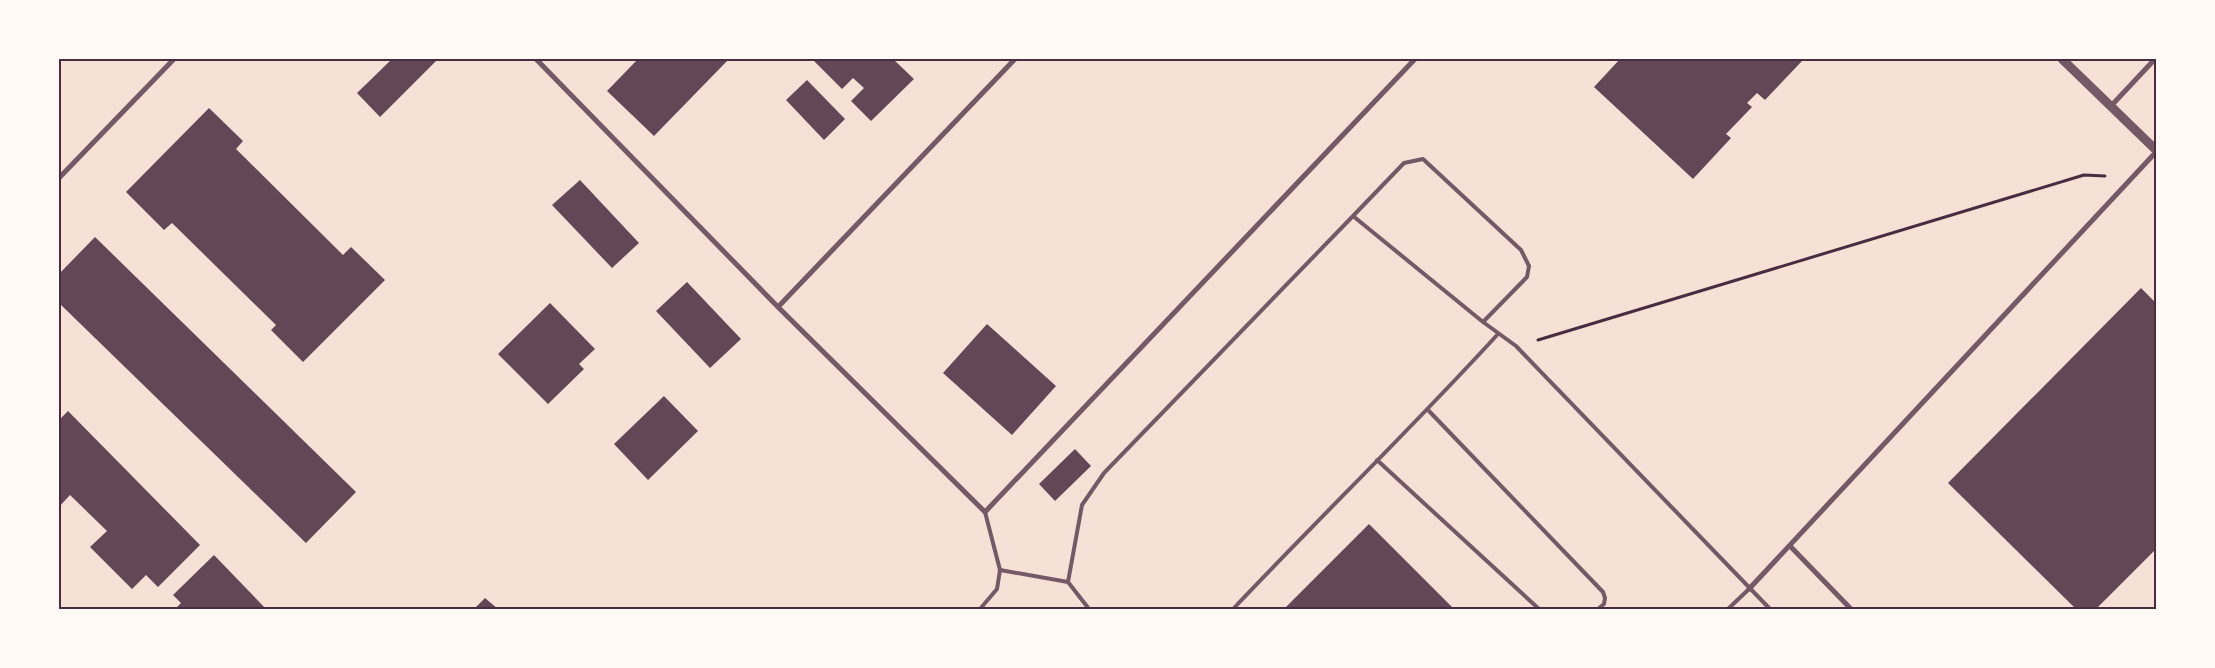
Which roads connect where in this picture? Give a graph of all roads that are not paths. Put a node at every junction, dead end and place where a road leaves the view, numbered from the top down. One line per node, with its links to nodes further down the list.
1 (174, 59): 9 (street)
2 (536, 59): 11 (street)
3 (1016, 59): 11 (street)
4 (1416, 59): 16 (street)
5 (2062, 59): 7 (street)
6 (2155, 59): 7 (street)
7 (2111, 106): 8 (street)
8 (2156, 151): 17 (street)
9 (59, 178)
10 (1353, 216): 12 (lane); 12 (lane); 19 (lane)
11 (778, 307): 16 (street)
12 (1483, 322): 13 (lane)
13 (1498, 334): 14 (lane); 20 (lane)
14 (1428, 410): 15 (lane); 25 (lane)
15 (1377, 460): 23 (lane); 24 (lane)
16 (984, 512): 18 (lane)
17 (1790, 546): 20 (street); 28 (street)
18 (1000, 570): 19 (lane); 21 (lane)
19 (1068, 582): 22 (lane)
20 (1749, 589): 26 (lane); 27 (lane)
21 (980, 609)
22 (1089, 609)
23 (1233, 609)
24 (1539, 609)
25 (1598, 609)
26 (1728, 609)
27 (1770, 609)
28 (1850, 609)

